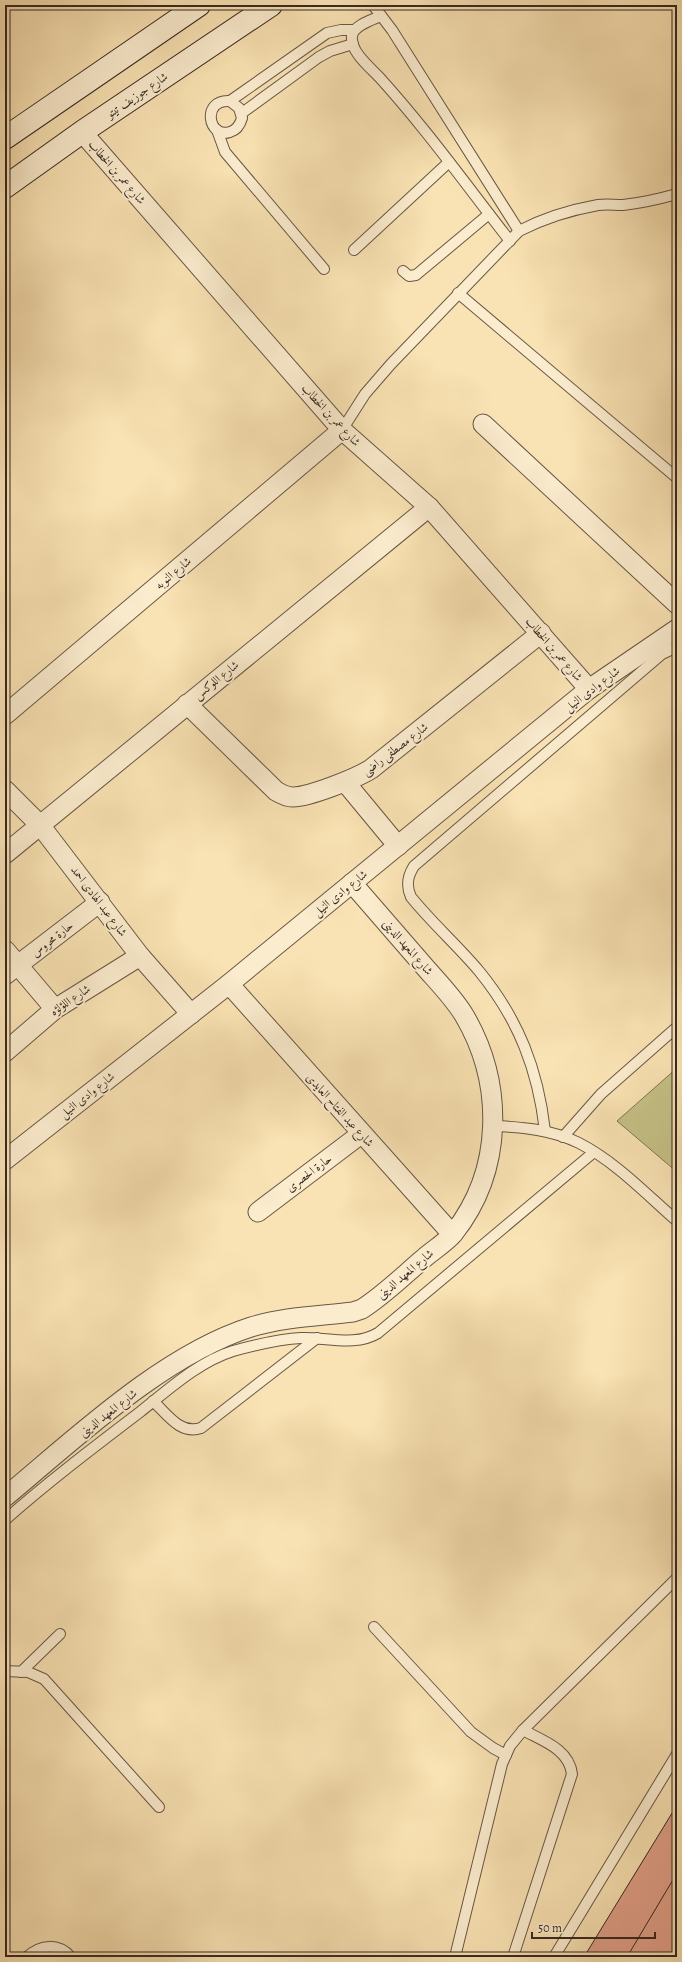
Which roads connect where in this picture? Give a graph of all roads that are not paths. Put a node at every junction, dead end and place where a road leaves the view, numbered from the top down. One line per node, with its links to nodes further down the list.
1 (199, 5): 11 (main road)
2 (271, 5): 10 (main road, شارع جوزيف تيتو)
3 (373, 5): 4 (lane)
4 (381, 16): 5 (lane); 16 (lane)
5 (354, 30): 6 (lane); 7 (lane)
6 (354, 44): 8 (lane); 12 (lane)
7 (230, 101): 8 (lane); 9 (lane)
8 (242, 113): 9 (lane)
9 (217, 130): 19 (lane)
10 (82, 132): 13 (main road, شارع جوزيف تيتو); 23 (street, شارع عمر بن الخطاب)
11 (5, 138)
12 (449, 162): 15 (lane); 18 (lane)
13 (5, 187)
14 (677, 194): 16 (lane)
15 (489, 214): 17 (lane); 20 (lane)
16 (519, 232): 17 (lane)
17 (510, 241): 21 (lane)
18 (354, 250)
19 (324, 269)
20 (403, 271)
21 (458, 293): 23 (lane); 24 (lane)
22 (483, 424): 26 (street)
23 (342, 430): 25 (street, شارع عمر بن الخطاب); 32 (street, شارع النوبه)
24 (677, 478)
25 (429, 507): 28 (street, شارع عمر بن الخطاب); 31 (street, شارع اللوكس)
26 (677, 604)
27 (677, 629): 30 (street, شارع وادى النيل)
28 (541, 633): 30 (street, شارع عمر بن الخطاب); 33 (street, شارع مصطفى راضى)
29 (677, 647): 49 (lane)
30 (589, 688): 36 (street, شارع وادى النيل)
31 (186, 704): 33 (street, شارع مصطفى راضى); 35 (street, شارع اللوكس)
32 (5, 715)
33 (345, 782): 36 (street)
34 (5, 790): 35 (street, شارع عبد الهادى احمد)
35 (40, 825): 37 (street, شارع اللوكس); 39 (street, شارع عبد الهادى احمد)
36 (398, 846): 38 (street, شارع وادى النيل)
37 (5, 854)
38 (352, 883): 43 (street, شارع وادى النيل); 48 (street, شارع المعهد الدينى)
39 (100, 902): 41 (street, شارع عبد الهادى احمد); 42 (street, حارة محروس)
40 (5, 950): 42 (street)
41 (140, 956): 44 (street, شارع اللؤلؤه); 45 (street, شارع عبد الهادى احمد)
42 (12, 970): 44 (street)
43 (229, 984): 45 (street, شارع وادى النيل); 50 (street, شارع عبد الفتاح العايدى)
44 (55, 1009): 47 (street, شارع اللؤلؤه)
45 (191, 1014): 53 (street, شارع وادى النيل)
46 (677, 1027): 51 (lane)
47 (5, 1052)
48 (494, 1126): 49 (lane); 56 (street, شارع المعهد الدينى)
49 (545, 1131): 51 (lane)
50 (361, 1134): 54 (street, حارة الحصرى); 56 (street, شارع عبد الفتاح العايدى)
51 (563, 1137): 52 (lane)
52 (594, 1152): 55 (lane); 57 (lane)
53 (5, 1160)
54 (258, 1212)
55 (677, 1221)
56 (452, 1234): 59 (street, شارع المعهد الدينى)
57 (317, 1338): 58 (lane); 58 (lane)
58 (153, 1401): 60 (lane)
59 (5, 1497)
60 (5, 1520)
61 (677, 1578): 66 (lane)
62 (374, 1627): 67 (lane)
63 (60, 1634): 65 (lane)
64 (5, 1671): 65 (lane)
65 (21, 1672): 69 (lane)
66 (523, 1730): 67 (lane); 73 (lane)
67 (506, 1754): 72 (lane)
68 (677, 1754): 74 (lane)
69 (159, 1807)
70 (27, 1957): 71 (lane)
71 (71, 1957)
72 (455, 1957)
73 (513, 1957)
74 (554, 1957)

